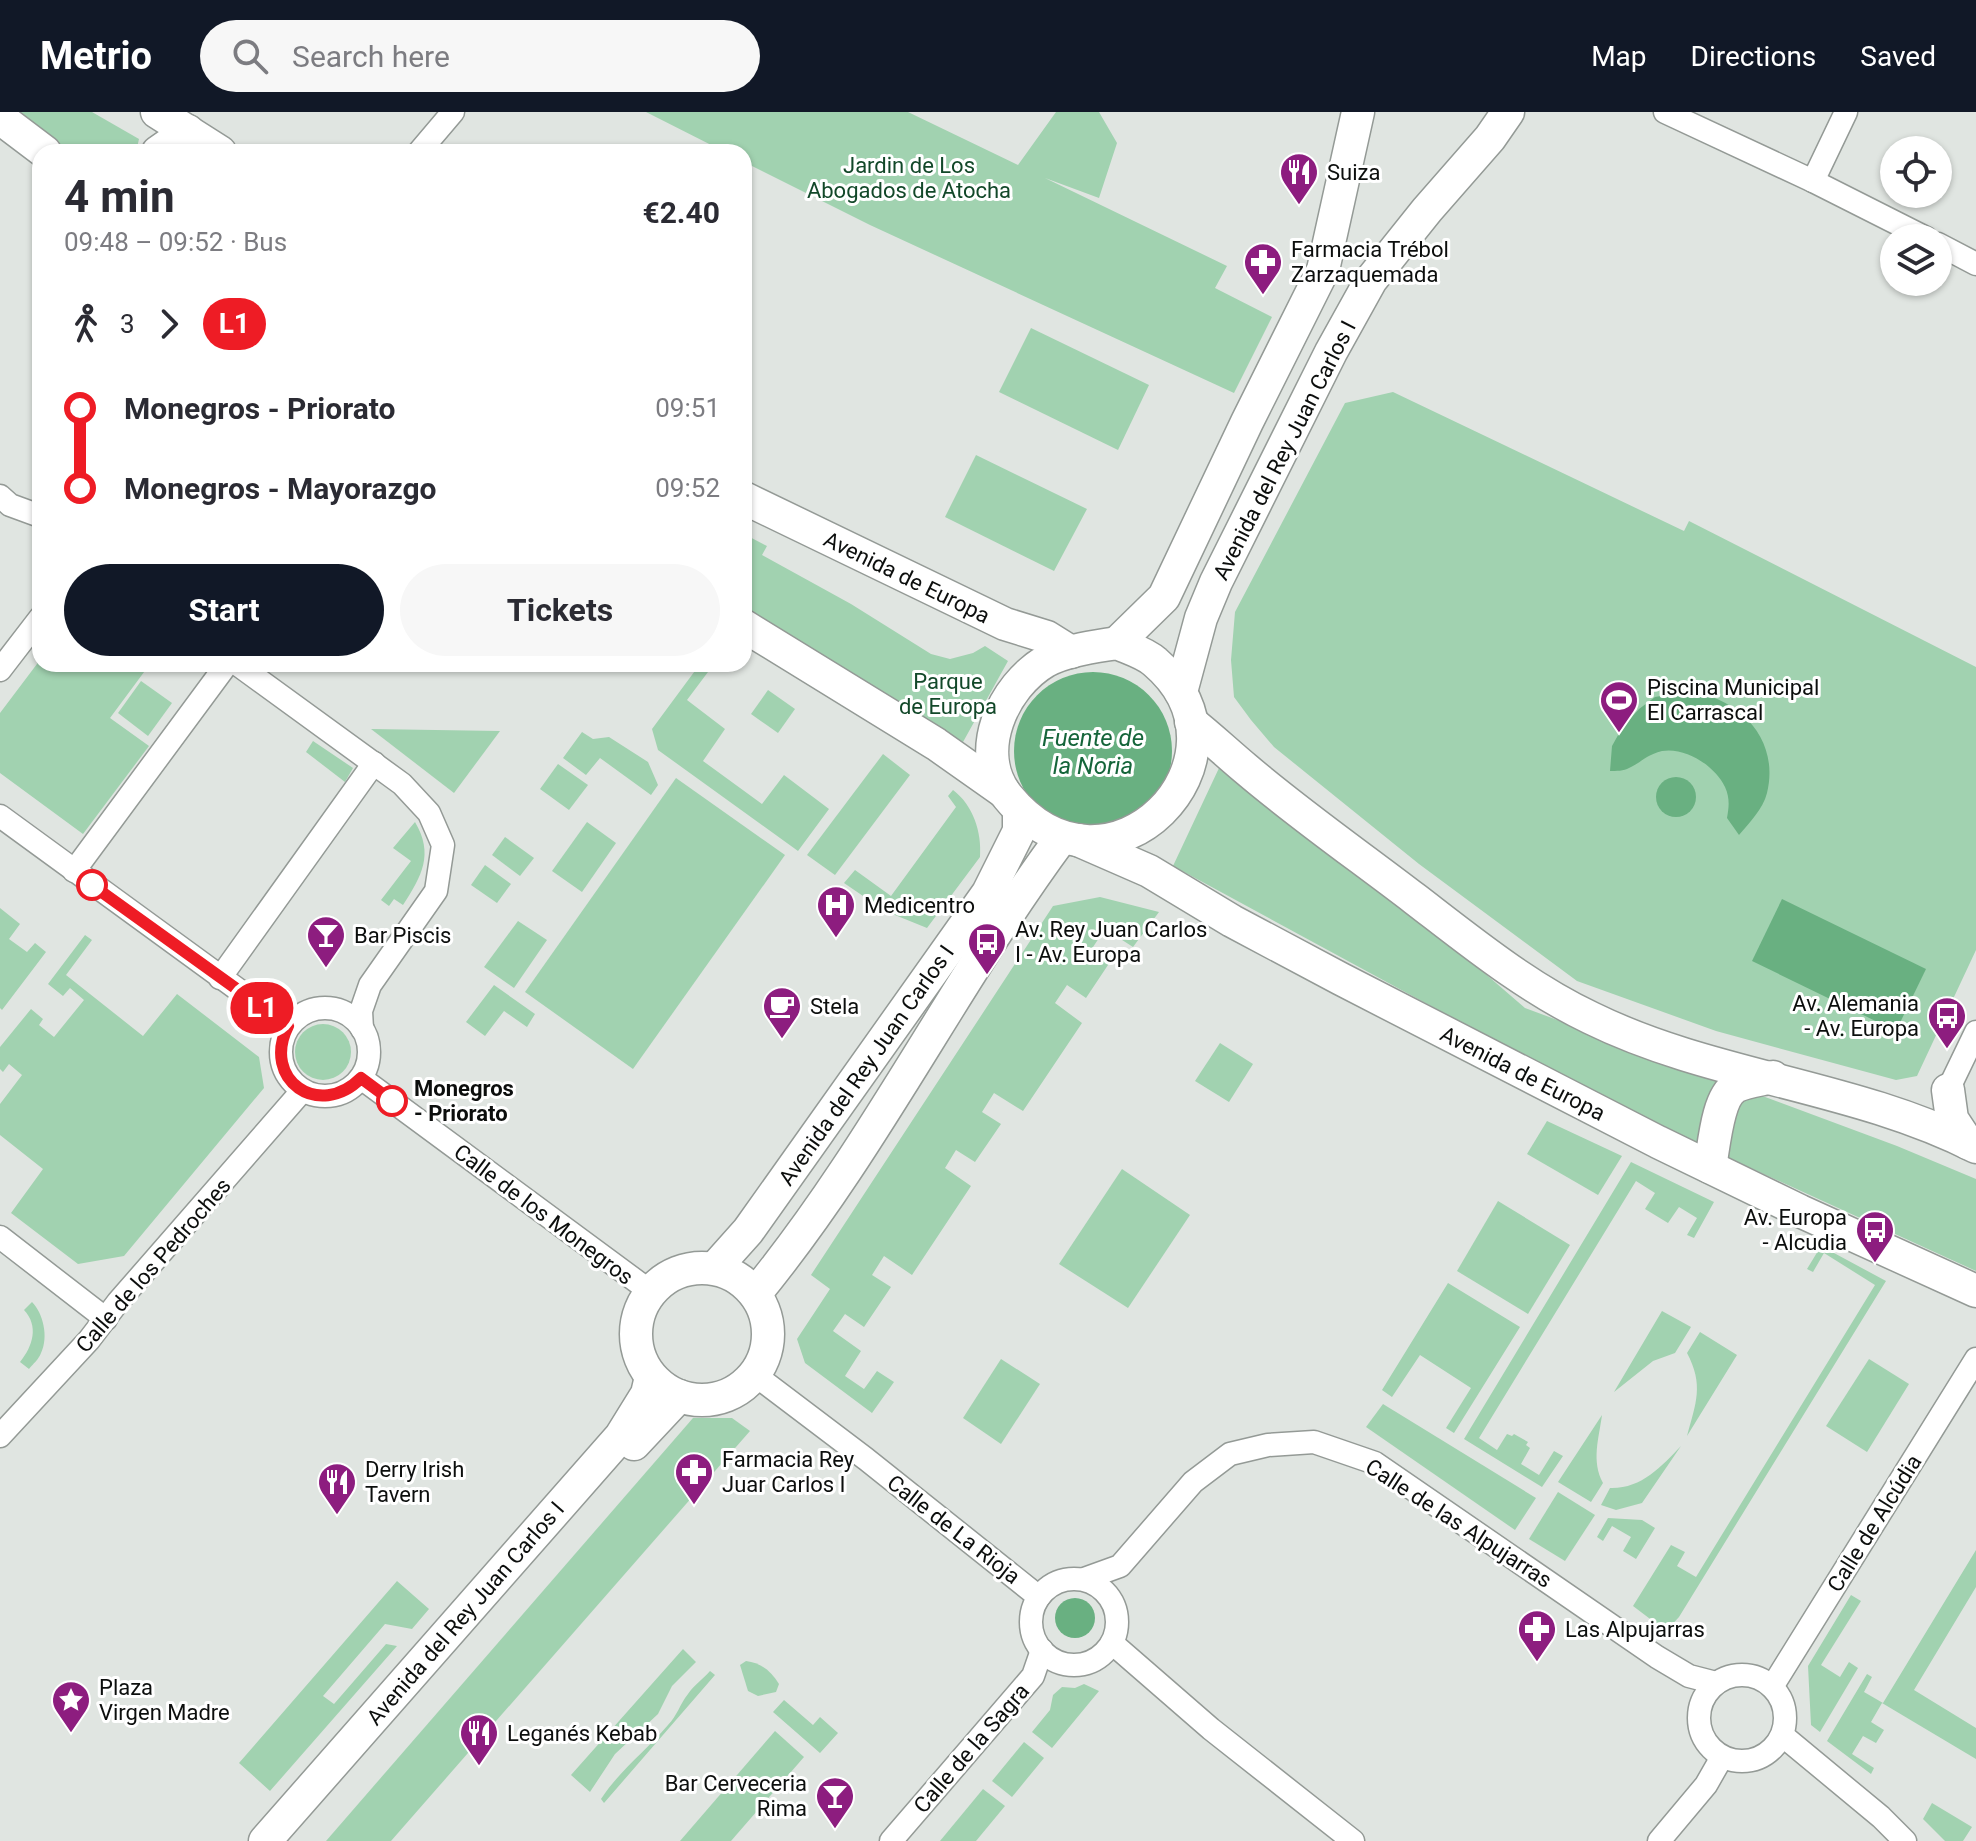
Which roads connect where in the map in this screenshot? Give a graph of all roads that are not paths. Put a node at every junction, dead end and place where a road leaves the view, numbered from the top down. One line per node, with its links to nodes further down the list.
1 (157, 112): 8 (main road)
2 (453, 112): 12 (street)
3 (1358, 112): 22 (main road, Avenida del Rey Juan Carlos I)
4 (1508, 112): 27 (main road, Avenida del Rey Juan Carlos I)
5 (1665, 112): 13 (street)
6 (1846, 112): 13 (street)
7 (0, 118): 9 (main road)
8 (188, 131): 10 (main road); 11 (main road)
9 (34, 144)
10 (169, 144)
11 (208, 144)
12 (426, 144)
13 (1813, 181): 14 (street)
14 (1898, 224)
15 (1952, 251): 16 (street)
16 (1976, 264)
17 (0, 496): 19 (street)
18 (752, 502): 23 (main road, Avenida de Europa)
19 (32, 513)
20 (32, 628): 24 (street)
21 (752, 631): 29 (main road)
22 (1117, 643): 23 (main road); 27 (main road)
23 (1071, 652): 29 (main road)
24 (0, 670)
25 (221, 672): 32 (street)
26 (248, 672): 28 (street)
27 (1186, 707): 31 (main road); 37 (main road)
28 (374, 763): 33 (street); 35 (street)
29 (1011, 801): 31 (main road); 45 (main road, Avenida del Rey Juan Carlos I)
30 (0, 816): 32 (street)
31 (1070, 839): 43 (main road, Avenida de Europa); 48 (main road, Avenida del Rey Juan Carlos I)
32 (74, 871): 33 (street)
33 (220, 978): 34 (street)
34 (288, 1026): 35 (street); 40 (street)
35 (362, 1029): 38 (street)
36 (1976, 1032): 39 (street)
37 (1773, 1077): 41 (main road); 43 (main road)
38 (361, 1078): 40 (street); 47 (street, Calle de los Monegros)
39 (1948, 1090): 41 (main road); 42 (main road)
40 (302, 1091): 49 (street, Calle de los Pedroches)
41 (1898, 1115): 42 (main road)
42 (1972, 1145)
43 (1710, 1167): 46 (main road, Avenida de Europa)
44 (0, 1237): 49 (street)
45 (715, 1268): 47 (main road); 48 (main road)
46 (1976, 1291)
47 (651, 1292): 52 (main road)
48 (755, 1294): 51 (main road)
49 (106, 1319): 54 (street, Calle de los Pedroches)
50 (1976, 1359): 60 (street, Calle de Alcúdia)
51 (755, 1375): 53 (main road); 56 (street, Calle de La Rioja)
52 (651, 1377): 53 (main road); 63 (main road, Avenida del Rey Juan Carlos I)
53 (679, 1396): 64 (main road, Avenida del Rey Juan Carlos I)
54 (0, 1436)
55 (1084, 1579): 56 (street); 57 (street); 59 (street, Calle de las Alpujarras)
56 (1039, 1597): 58 (street)
57 (1112, 1643): 58 (street); 66 (street)
58 (1042, 1650): 65 (street, Calle de la Sagra)
59 (1716, 1683): 60 (street); 62 (street)
60 (1772, 1687): 61 (street)
61 (1782, 1735): 62 (street); 68 (street)
62 (1722, 1757): 67 (street)
63 (265, 1841)
64 (287, 1841)
65 (891, 1841)
66 (1353, 1841)
67 (1659, 1841)
68 (1905, 1841)

